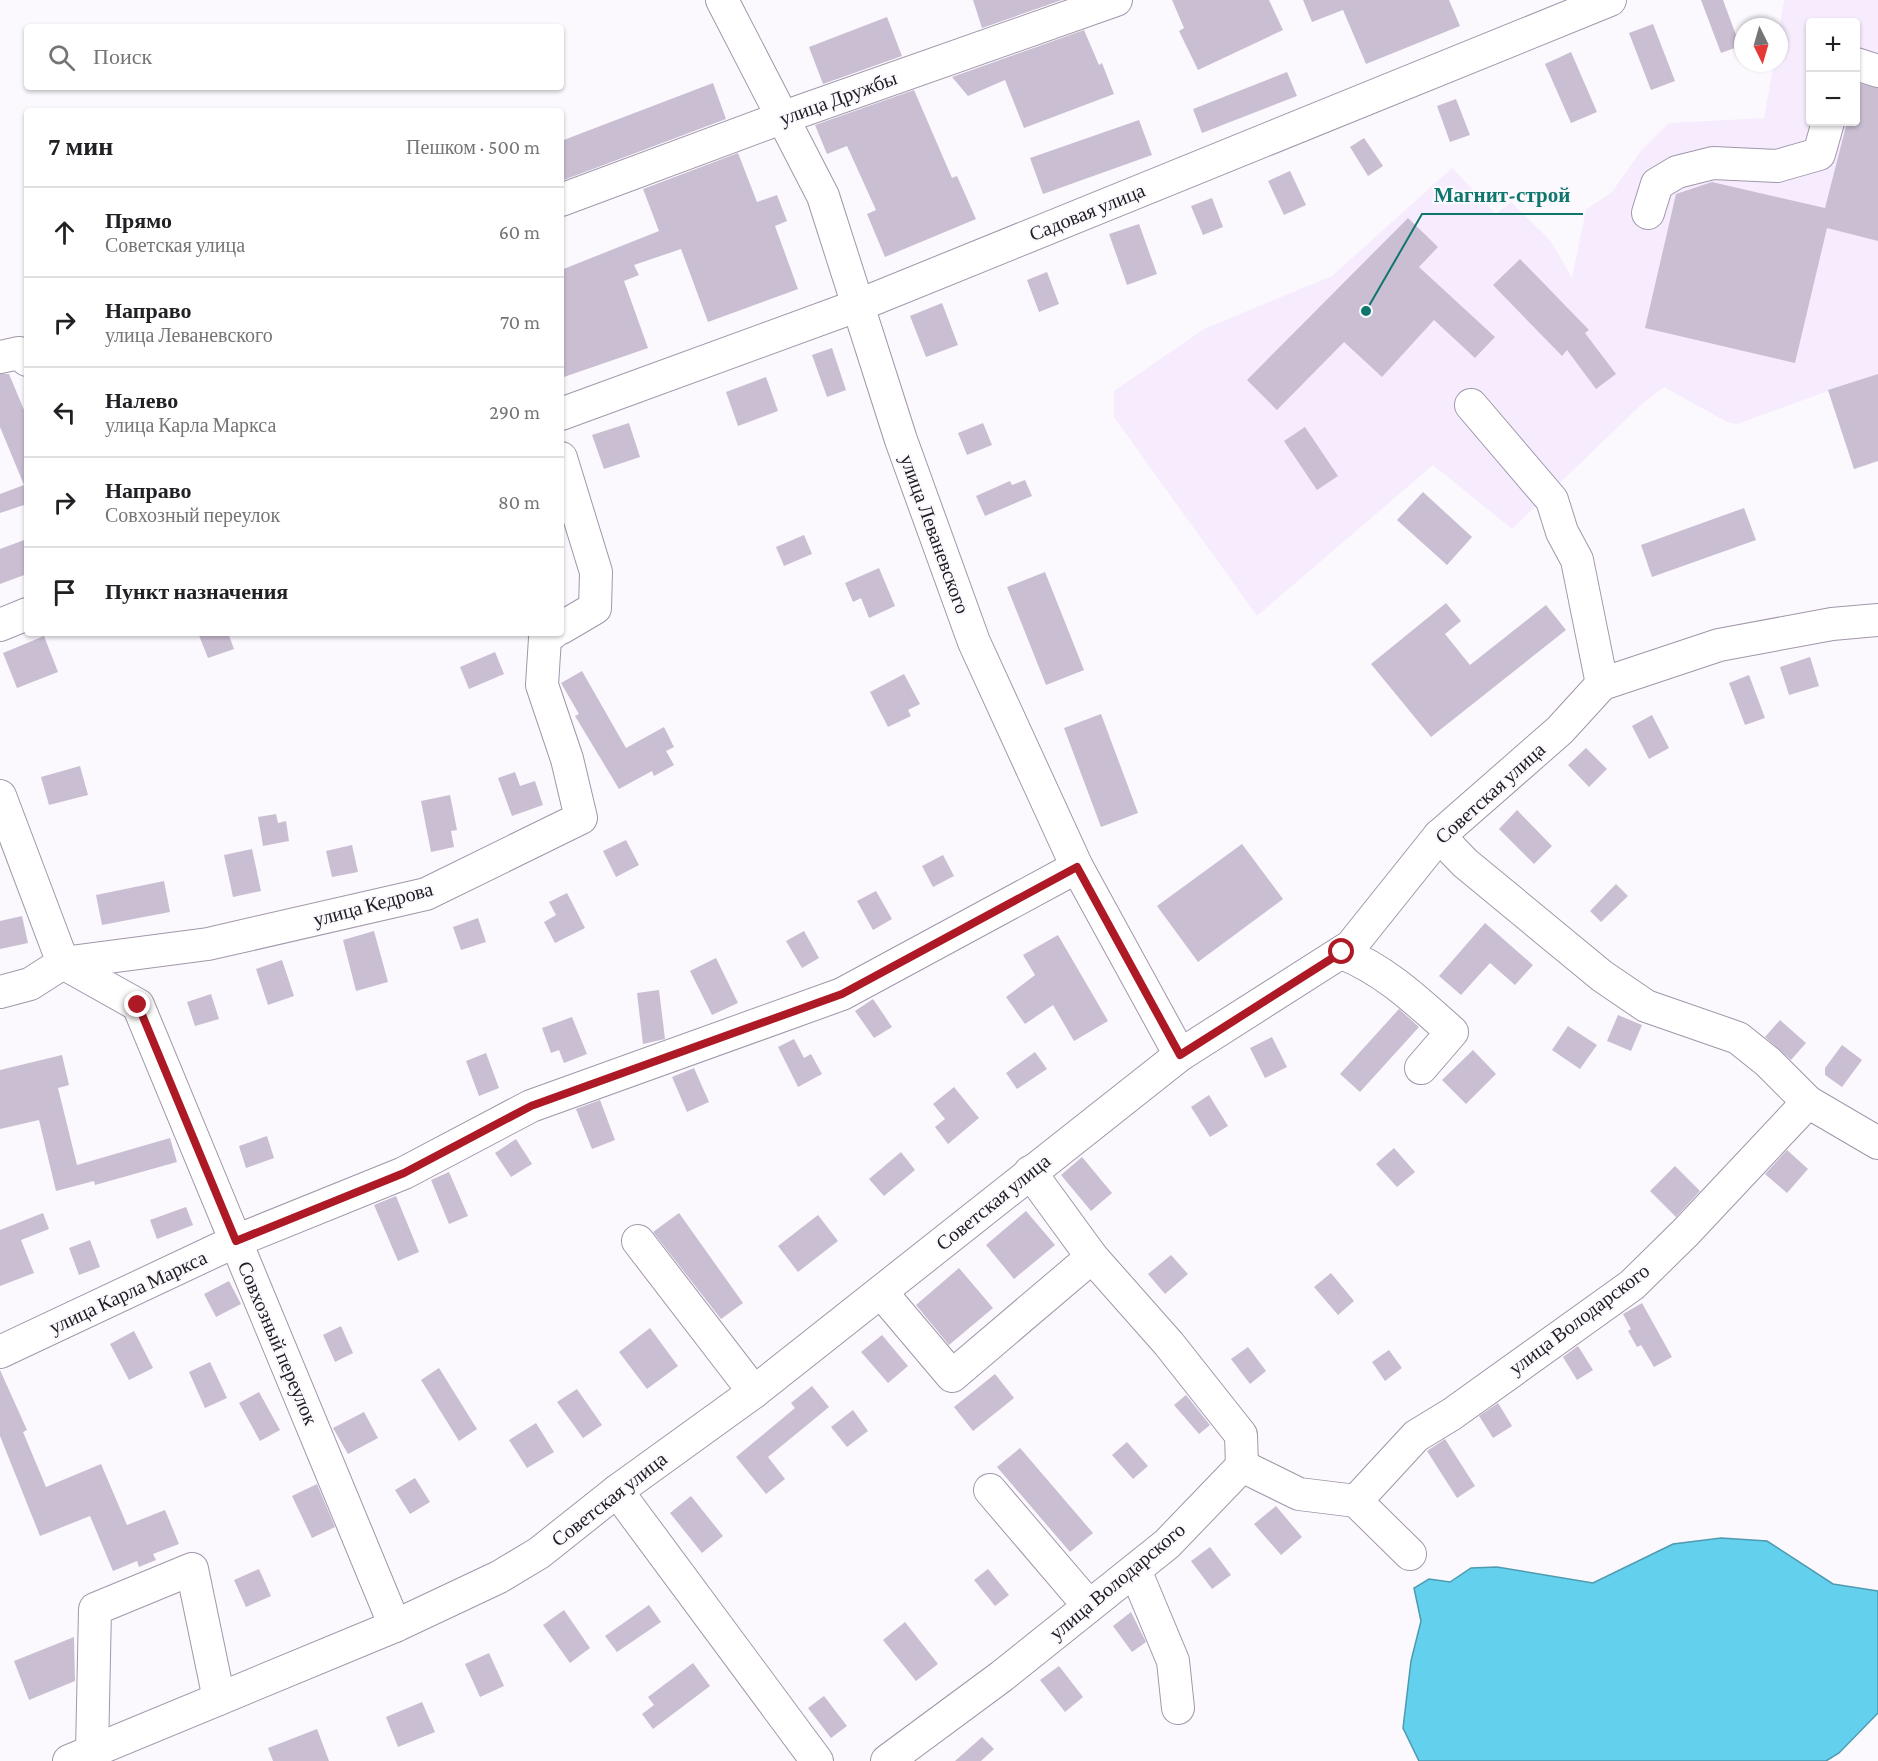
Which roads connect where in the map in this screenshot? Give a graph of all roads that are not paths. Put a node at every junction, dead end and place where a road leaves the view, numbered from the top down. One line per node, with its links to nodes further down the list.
1 (722, 0): 6 (street, улица Леваневского)
2 (1116, 0): 6 (street, улица Дружбы)
3 (1610, 0): 10 (street, Садовая улица)
4 (1860, 65): 5 (street)
5 (1878, 71)
6 (784, 117): 8 (street, улица Дружбы); 10 (street, улица Леваневского)
7 (1827, 126): 9 (street)
8 (564, 199)
9 (1648, 213)
10 (859, 305): 14 (street, Садовая улица); 24 (street, улица Леваневского)
11 (0, 357): 12 (street)
12 (24, 357)
13 (1471, 405): 21 (street)
14 (564, 413)
15 (564, 468): 19 (street)
16 (24, 615): 18 (street)
17 (1878, 620): 21 (street, Советская улица)
18 (0, 625)
19 (564, 626)
20 (548, 636): 26 (street, улица Кедрова)
21 (1602, 684): 23 (street, Советская улица)
22 (0, 796): 26 (street)
23 (1439, 836): 25 (street, Советская улица); 30 (street)
24 (1077, 867): 28 (street, улица Леваневского); 33 (street, улица Карла Маркса)
25 (1342, 952): 28 (street, Советская улица); 29 (street)
26 (63, 963): 27 (street, улица Кедрова); 33 (street, Совхозный переулок)
27 (0, 992)
28 (1180, 1055): 32 (street, Советская улица)
29 (1421, 1068)
30 (1808, 1102): 31 (street); 42 (street, улица Володарского)
31 (1878, 1143)
32 (1030, 1172): 35 (street); 36 (street, Советская улица)
33 (236, 1241): 37 (street, улица Карла Маркса); 46 (street, Совхозный переулок)
34 (638, 1241): 38 (street)
35 (1092, 1257): 36 (street); 39 (street)
36 (880, 1292): 38 (street, Советская улица)
37 (0, 1352)
38 (754, 1392): 41 (street, Советская улица)
39 (1242, 1466): 42 (street); 44 (street, улица Володарского)
40 (990, 1490): 45 (street)
41 (617, 1491): 46 (street, Советская улица); 51 (street)
42 (1356, 1501): 43 (street)
43 (1410, 1554)
44 (1135, 1570): 45 (street, улица Володарского); 48 (street)
45 (1089, 1606): 52 (street, улица Володарского)
46 (395, 1626): 47 (street, Советская улица)
47 (219, 1699): 49 (street, Советская улица); 50 (street)
48 (1178, 1708)
49 (138, 1748): 50 (street, Советская улица)
50 (81, 1757)
51 (817, 1761)
52 (887, 1761)

